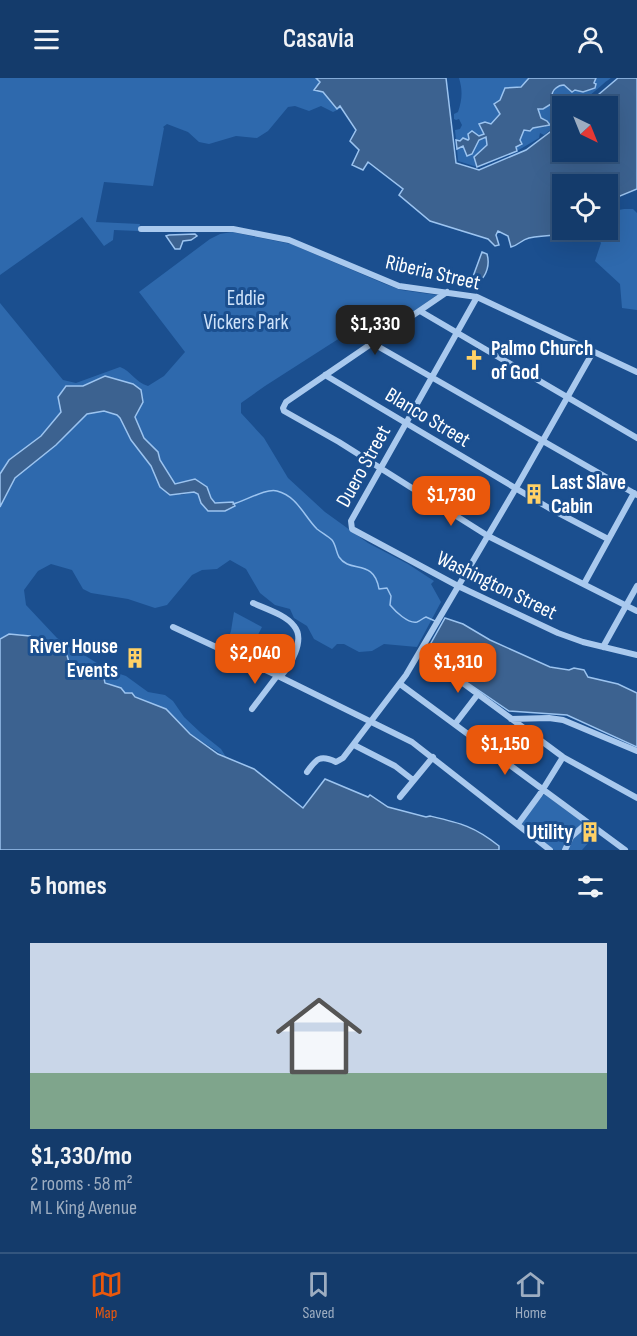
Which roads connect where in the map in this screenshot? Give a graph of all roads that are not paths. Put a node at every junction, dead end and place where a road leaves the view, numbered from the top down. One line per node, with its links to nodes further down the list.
1 (141, 229): 2 (street, Riberia Street)
2 (447, 292): 3 (street, Riberia Street); 4 (street)
3 (477, 297): 5 (street, Duero Street); 7 (street, Riberia Street)
4 (420, 311): 5 (street); 6 (street)
5 (457, 333): 10 (street, Duero Street); 11 (street)
6 (372, 343): 9 (street); 10 (street)
7 (593, 352): 8 (street, Riberia Street); 11 (street)
8 (637, 372)
9 (325, 375): 12 (street, Blanco Street); 15 (street)
10 (432, 378): 12 (street, Duero Street); 14 (street)
11 (567, 397): 13 (street); 14 (street)
12 (406, 424): 15 (street, Duero Street); 16 (street, Blanco Street)
13 (637, 438)
14 (542, 440): 16 (street); 17 (street)
15 (381, 469): 18 (street, Duero Street); 19 (street)
16 (516, 488): 19 (street); 20 (street, Blanco Street)
17 (635, 494): 20 (street)
18 (351, 526): 22 (street, Washington Street)
19 (488, 536): 21 (street); 22 (street)
20 (608, 539): 21 (street)
21 (584, 584): 25 (street)
22 (458, 586): 28 (street, Washington Street); 29 (street)
23 (637, 586): 25 (street)
24 (253, 603): 31 (street)
25 (626, 605): 26 (street); 28 (street)
26 (637, 611)
27 (173, 627): 31 (street)
28 (603, 647): 30 (street, Washington Street)
29 (421, 650): 32 (street); 33 (street)
30 (637, 656)
31 (279, 676): 34 (street); 36 (street)
32 (400, 684): 36 (street); 37 (street)
33 (478, 694): 35 (street); 37 (street)
34 (252, 710)
35 (510, 719): 39 (street); 41 (street)
36 (370, 721): 38 (street); 40 (street)
37 (455, 724): 44 (street)
38 (354, 744): 42 (street); 43 (street)
39 (637, 751)
40 (433, 757): 43 (street); 48 (street)
41 (563, 757): 44 (street); 46 (street)
42 (307, 772)
43 (413, 780): 45 (street)
44 (543, 789): 47 (street); 48 (street)
45 (400, 797)
46 (637, 798)
47 (587, 823): 50 (street); 51 (street)
48 (518, 824): 49 (street)
49 (550, 850)
50 (566, 850)
51 (625, 850)

